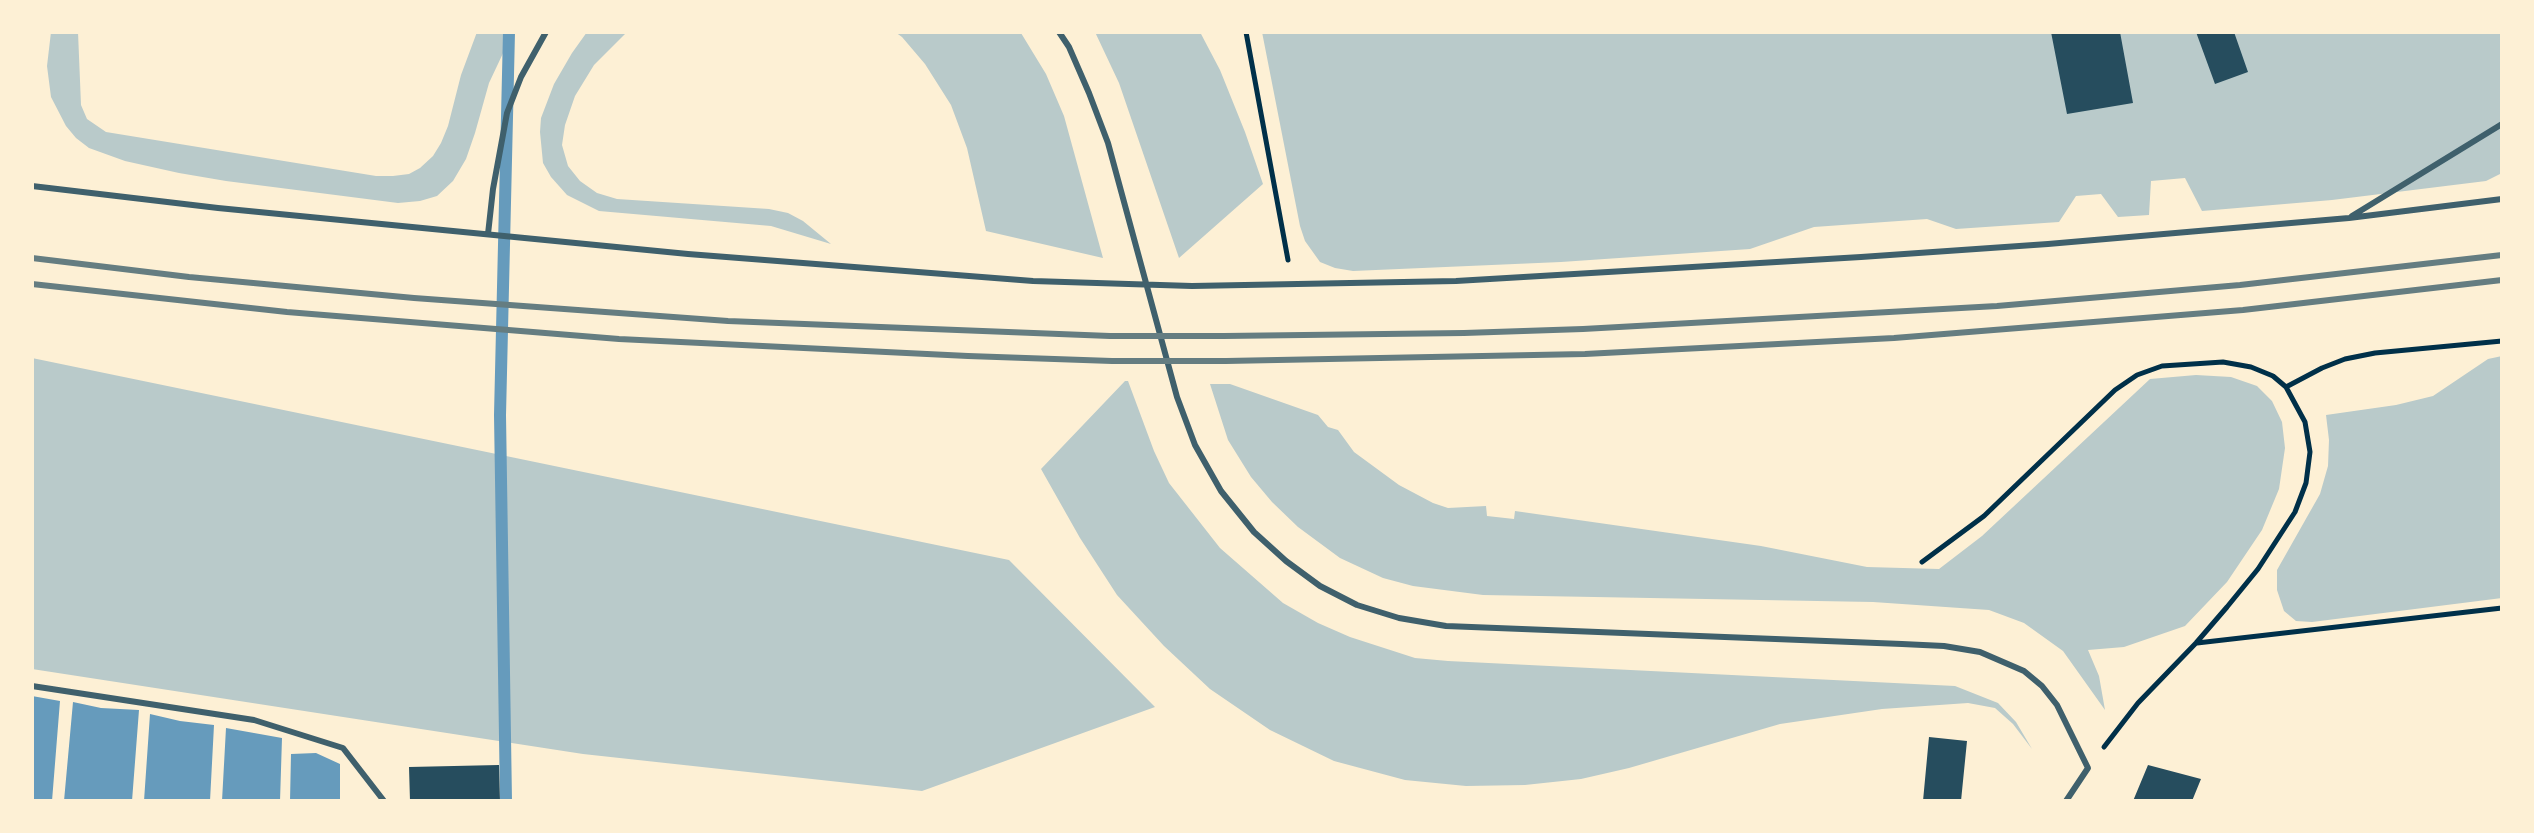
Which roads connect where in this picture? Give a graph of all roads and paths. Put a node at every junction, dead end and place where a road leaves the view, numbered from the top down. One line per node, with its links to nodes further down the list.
1 (546, 32): 8 (lane)
2 (1059, 32): 16 (lane)
3 (1246, 32): 9 (path)
4 (2502, 124): 7 (lane)
5 (32, 186): 8 (lane)
6 (2502, 199): 7 (lane)
7 (2349, 218): 9 (lane)
8 (488, 234): 9 (lane)
9 (1293, 284)
10 (2502, 341): 11 (path)
11 (2286, 387): 12 (path); 14 (path)
12 (1922, 562)
13 (2502, 608): 14 (path)
14 (2196, 643): 16 (path)
15 (32, 686): 17 (lane)
16 (2088, 768): 18 (lane)
17 (384, 801)
18 (2066, 801)

